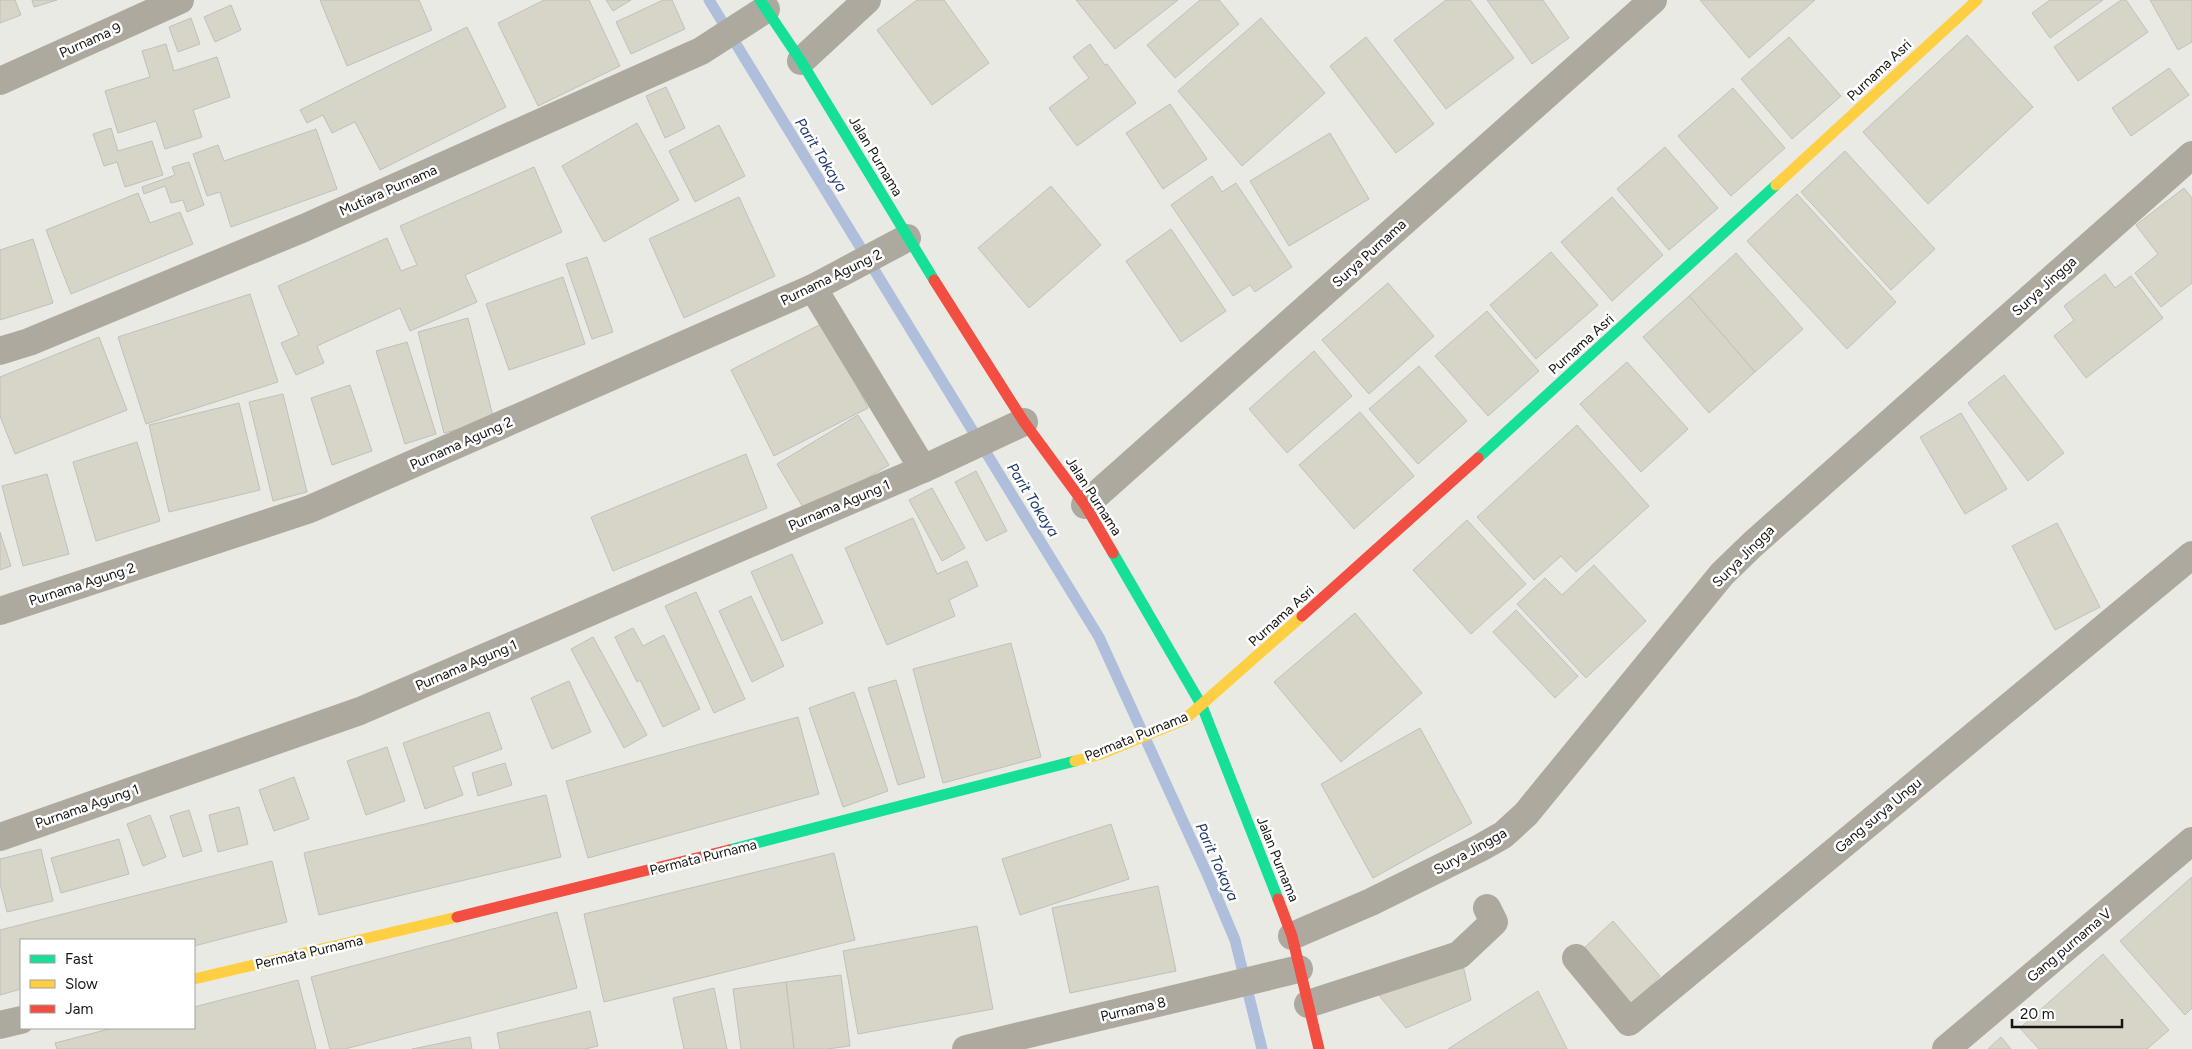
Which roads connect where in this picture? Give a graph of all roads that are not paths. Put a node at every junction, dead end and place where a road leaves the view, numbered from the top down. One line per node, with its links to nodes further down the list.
1 (180, 0): 7 (street, Purnama 9)
2 (867, 0): 6 (street)
3 (1653, 0): 14 (street, Surya Purnama)
4 (1977, 0): 17 (street, Purnama Asri)
5 (763, 5): 6 (street, Jalan Purnama); 11 (street, Mutiara Purnama)
6 (801, 61): 9 (street, Jalan Purnama)
7 (0, 81)
8 (2192, 155): 21 (street, Surya Jingga)
9 (908, 238): 10 (street, Purnama Agung 2); 12 (street, Jalan Purnama)
10 (824, 283): 13 (street); 16 (street, Purnama Agung 2)
11 (0, 351)
12 (1024, 422): 13 (street, Purnama Agung 1); 14 (street, Jalan Purnama)
13 (935, 464): 18 (street, Purnama Agung 1)
14 (1086, 505): 17 (street, Jalan Purnama)
15 (2192, 555): 22 (street, Gang surya Ungu)
16 (0, 612)
17 (1202, 706): 21 (street, Jalan Purnama); 24 (street, Permata Purnama)
18 (0, 837)
19 (2192, 842): 30 (street, Gang purnama V)
20 (1487, 908): 25 (street)
21 (1292, 936): 23 (street, Jalan Purnama)
22 (1576, 958)
23 (1295, 970): 25 (street, Jalan Purnama); 28 (street, Purnama 8)
24 (195, 979)
25 (1308, 1004): 29 (street, Jalan Purnama)
26 (20, 1020): 27 (street)
27 (0, 1025)
28 (966, 1049)
29 (1319, 1049)
30 (1946, 1049)

